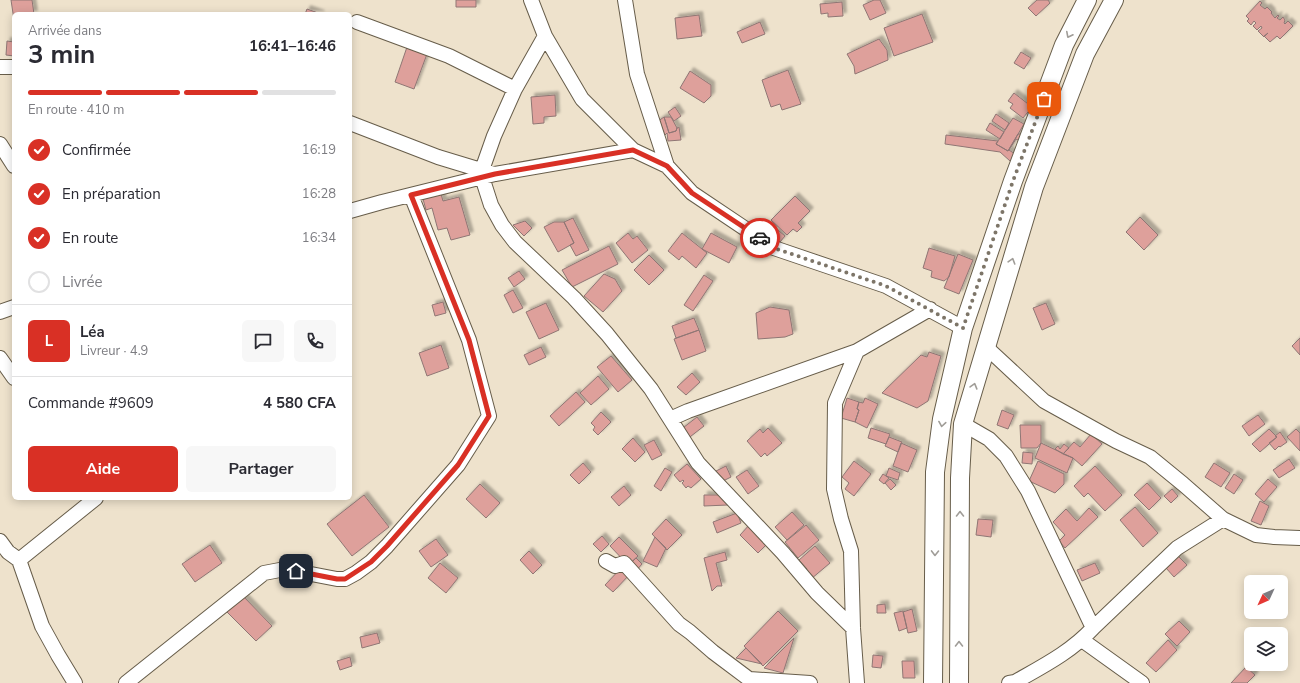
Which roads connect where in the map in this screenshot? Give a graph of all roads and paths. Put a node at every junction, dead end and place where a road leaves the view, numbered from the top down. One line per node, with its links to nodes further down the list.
1 (531, 0): 6 (street)
2 (625, 0): 14 (street)
3 (1087, 0): 21 (street, one-way to 21)
4 (1114, 0): 22 (street, one-way to 4)
5 (357, 22): 9 (street)
6 (545, 36): 9 (street); 12 (street)
7 (0, 67): 8 (street)
8 (12, 67)
9 (515, 90): 15 (street)
10 (352, 124): 15 (street)
11 (0, 144): 13 (street)
12 (633, 150): 14 (street); 15 (street)
13 (12, 163)
14 (667, 166): 19 (street)
15 (486, 174): 16 (street); 26 (street)
16 (411, 195): 17 (street); 38 (street)
17 (352, 210)
18 (12, 308): 20 (street)
19 (930, 309): 21 (street); 23 (street)
20 (0, 312)
21 (963, 328): 41 (street, one-way to 41)
22 (986, 347): 27 (street, one-way to 22); 29 (street)
23 (857, 351): 26 (street); 33 (street)
24 (0, 358): 25 (street)
25 (12, 375)
26 (670, 419): 33 (street)
27 (963, 424): 34 (street); 42 (street, one-way to 27)
28 (93, 500): 31 (street)
29 (1222, 519): 30 (street); 34 (street)
30 (1300, 538)
31 (7, 553): 37 (street)
32 (606, 561): 36 (street)
33 (853, 628): 40 (street)
34 (1093, 628): 35 (street)
35 (1082, 640): 43 (street); 44 (street)
36 (785, 682): 39 (street)
37 (76, 683)
38 (126, 683)
39 (810, 683)
40 (857, 683)
41 (933, 683)
42 (960, 683)
43 (1009, 683)
44 (1142, 683)

